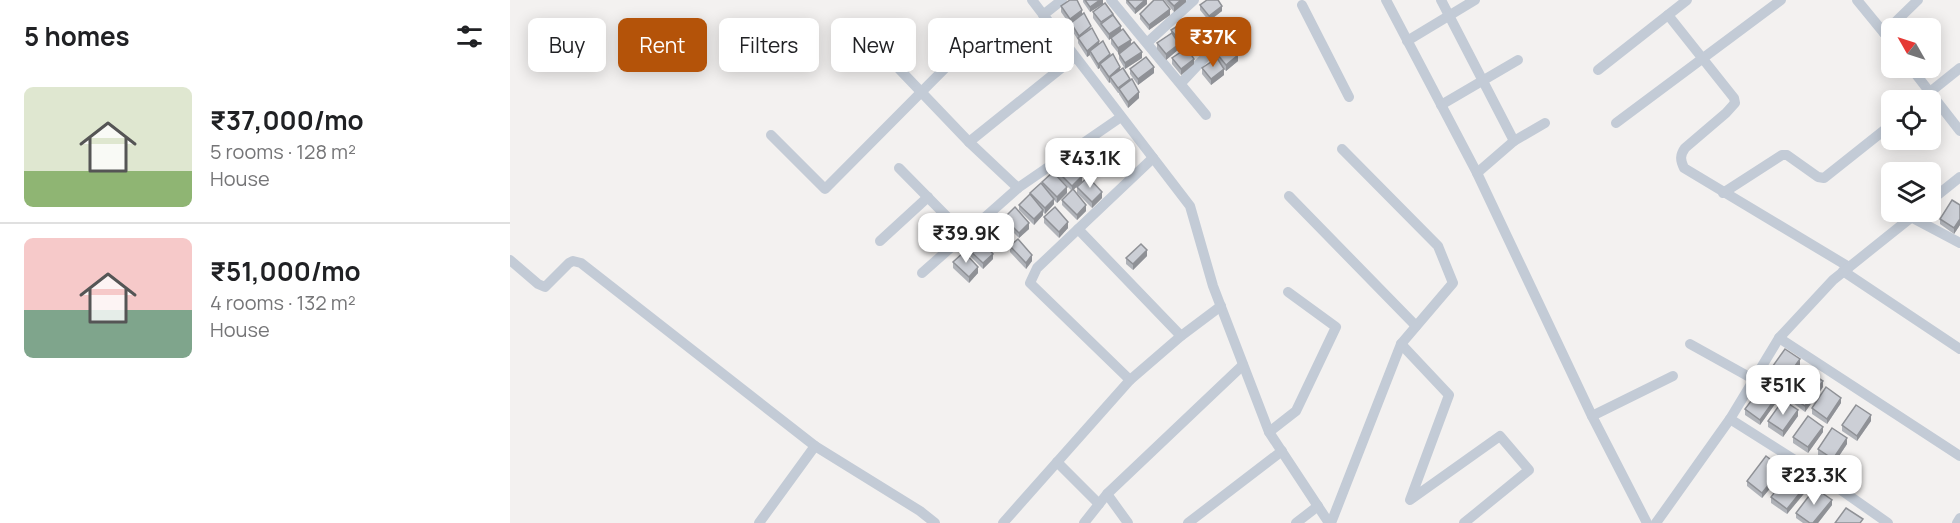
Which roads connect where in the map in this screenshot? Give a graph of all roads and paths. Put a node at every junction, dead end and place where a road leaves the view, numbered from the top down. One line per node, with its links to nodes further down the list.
1 (1032, 0): 13 (street)
2 (1062, 0): 13 (street)
3 (1111, 0): 20 (street)
4 (1194, 0): 20 (street)
5 (1386, 0): 19 (street)
6 (1441, 0): 15 (street)
7 (1475, 0): 15 (street)
8 (1687, 0): 14 (street)
9 (1781, 0): 22 (street)
10 (1857, 0): 17 (street)
11 (1918, 0): 16 (street)
12 (1304, 2): 34 (street)
13 (1043, 15): 21 (street)
14 (1668, 15): 22 (street); 25 (street)
15 (1448, 16): 19 (street); 29 (street)
16 (1899, 18)
17 (1881, 29)
18 (1225, 36): 30 (street)
19 (1407, 41): 35 (street)
20 (1148, 42): 30 (street)
21 (1075, 57): 38 (street); 45 (street)
22 (1703, 58): 40 (street); 53 (street)
23 (1518, 60): 29 (street)
24 (1960, 68): 32 (street)
25 (1598, 70)
26 (902, 72): 33 (street)
27 (941, 72): 33 (street)
28 (1919, 78): 31 (street)
29 (1482, 81): 35 (street); 44 (street)
30 (1180, 83): 37 (street)
31 (1928, 90)
32 (1932, 90)
33 (921, 92): 43 (street); 45 (street)
34 (1349, 97)
35 (1441, 105): 49 (street)
36 (1941, 106): 41 (street)
37 (1206, 115)
38 (1121, 117): 47 (street); 51 (street)
39 (1545, 123): 44 (street)
40 (1616, 123)
41 (1960, 131)
42 (1881, 133): 53 (street)
43 (771, 135)
44 (1514, 141): 49 (street)
45 (969, 142): 51 (street)
46 (1341, 149): 67 (street)
47 (1153, 158): 58 (street); 66 (street)
48 (899, 168): 55 (street)
49 (1477, 173): 77 (street)
50 (1960, 177): 52 (street)
51 (1018, 188): 59 (street)
52 (1941, 192)
53 (1723, 193): 63 (street)
54 (1289, 196): 67 (street)
55 (928, 197): 59 (street); 60 (street)
56 (1904, 222): 63 (street)
57 (1927, 222): 61 (street)
58 (1078, 229): 68 (street); 76 (street)
59 (965, 235): 64 (street)
60 (880, 241)
61 (1960, 243)
62 (510, 260): 80 (street)
63 (1846, 269): 69 (street); 72 (street)
64 (922, 273)
65 (1287, 292): 79 (street)
66 (1221, 306): 68 (street); 73 (street)
67 (1416, 326): 70 (street)
68 (1181, 336): 76 (street)
69 (1779, 338): 75 (street); 82 (street)
70 (1401, 344): 96 (street); 97 (street)
71 (1690, 344): 75 (street)
72 (1960, 349)
73 (1243, 365): 79 (street); 84 (street)
74 (1673, 376): 77 (street)
75 (1753, 379): 78 (street)
76 (1130, 380): 83 (street)
77 (1592, 416): 98 (street)
78 (1730, 419): 88 (street); 99 (street)
79 (1269, 432): 81 (street)
80 (815, 446): 89 (street); 90 (street)
81 (1282, 451): 86 (street); 94 (street)
82 (1960, 456)
83 (1057, 462): 85 (street); 91 (street)
84 (1107, 494): 85 (street); 93 (street)
85 (1099, 504): 92 (street)
86 (1318, 506): 95 (street); 96 (street)
87 (1960, 518): 100 (street)
88 (1884, 522)
89 (759, 523)
90 (934, 523)
91 (1003, 523)
92 (1084, 523)
93 (1128, 523)
94 (1188, 523)
95 (1296, 523)
96 (1330, 523)
97 (1464, 523)
98 (1647, 523)
99 (1656, 523)
100 (1957, 523)

